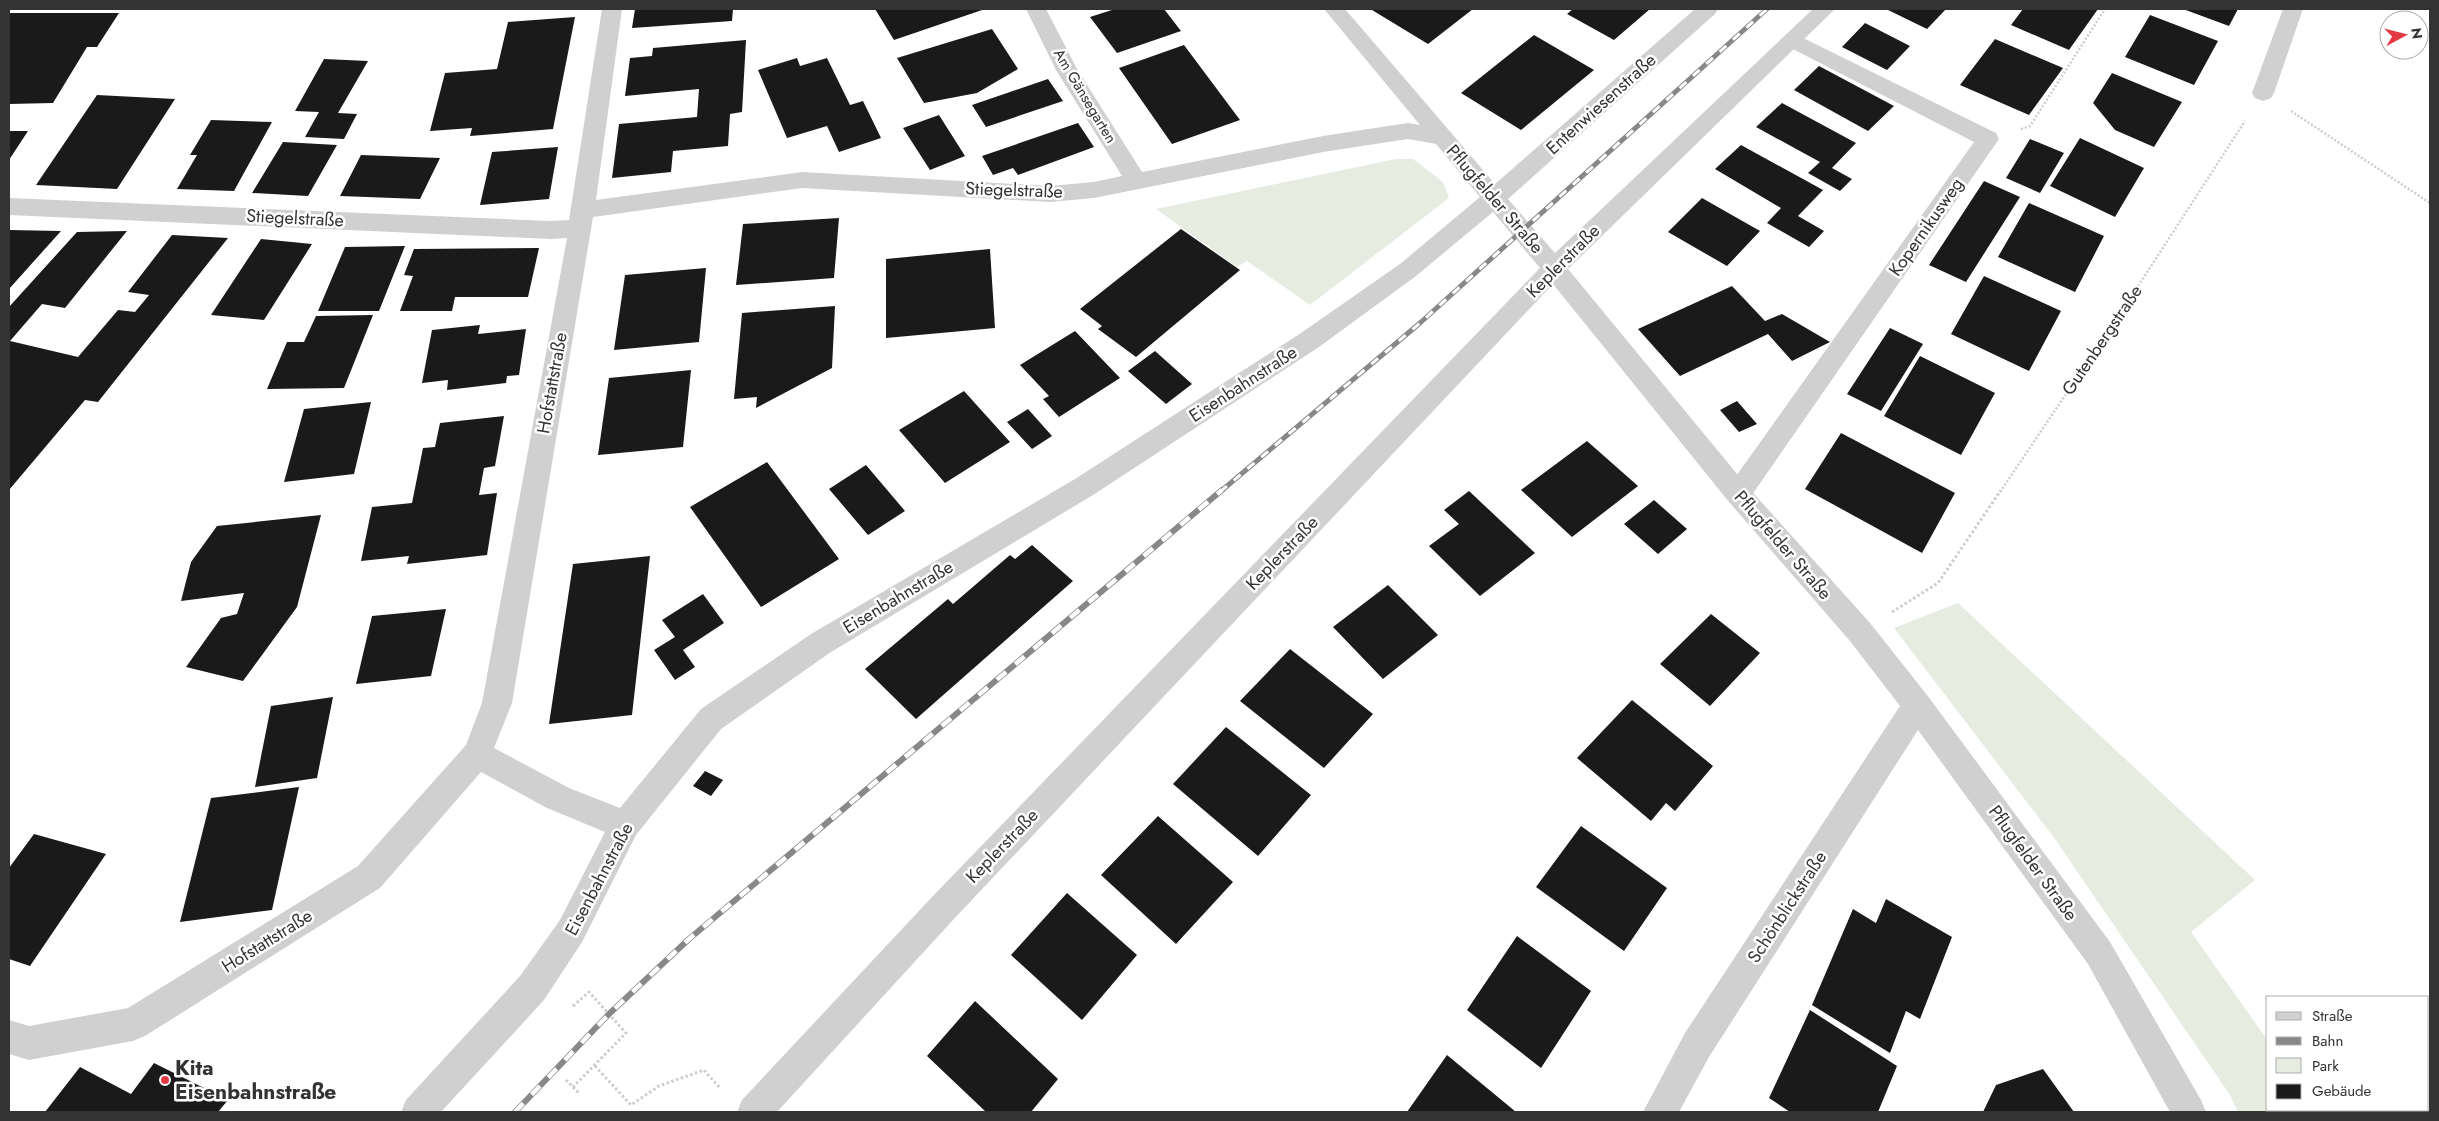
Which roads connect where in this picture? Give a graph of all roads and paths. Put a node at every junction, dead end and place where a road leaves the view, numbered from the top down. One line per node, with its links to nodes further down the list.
1 (612, 9): 16 (street, Hofstattstraße)
2 (1036, 9): 12 (street, Am Gänsegarten)
3 (1334, 9): 11 (street, Pflugfelder Straße)
4 (1708, 9): 13 (street, Entenwiesenstraße)
5 (1825, 9): 8 (street, Keplerstraße)
6 (2105, 9): 10 (path)
7 (2293, 9): 9 (street)
8 (1793, 40): 17 (street, Keplerstraße); 18 (street, Kopernikusweg)
9 (2263, 93): 14 (path); 19 (path, Gutenbergstraße)
10 (2041, 108)
11 (1441, 137): 12 (street, Stiegelstraße); 13 (street, Pflugfelder Straße)
12 (1137, 182): 16 (street, Stiegelstraße)
13 (1494, 198): 17 (street, Pflugfelder Straße); 22 (street, Eisenbahnstraße)
14 (2430, 203)
15 (9, 206): 16 (street, Stiegelstraße)
16 (581, 219): 21 (street, Hofstattstraße)
17 (1554, 268): 18 (street, Pflugfelder Straße); 31 (street, Keplerstraße)
18 (1738, 494): 19 (street, Pflugfelder Straße)
19 (1860, 632): 20 (street, Pflugfelder Straße)
20 (1917, 705): 32 (street, Schönblickstraße); 33 (street, Pflugfelder Straße)
21 (477, 754): 22 (street); 24 (street, Hofstattstraße)
22 (625, 825): 30 (street, Eisenbahnstraße)
23 (575, 1005): 25 (path)
24 (9, 1037)
25 (595, 1066): 27 (path); 28 (path)
26 (566, 1080): 27 (path)
27 (573, 1087): 29 (path)
28 (722, 1090)
29 (579, 1094)
30 (418, 1112)
31 (754, 1112)
32 (1660, 1112)
33 (2189, 1112)

